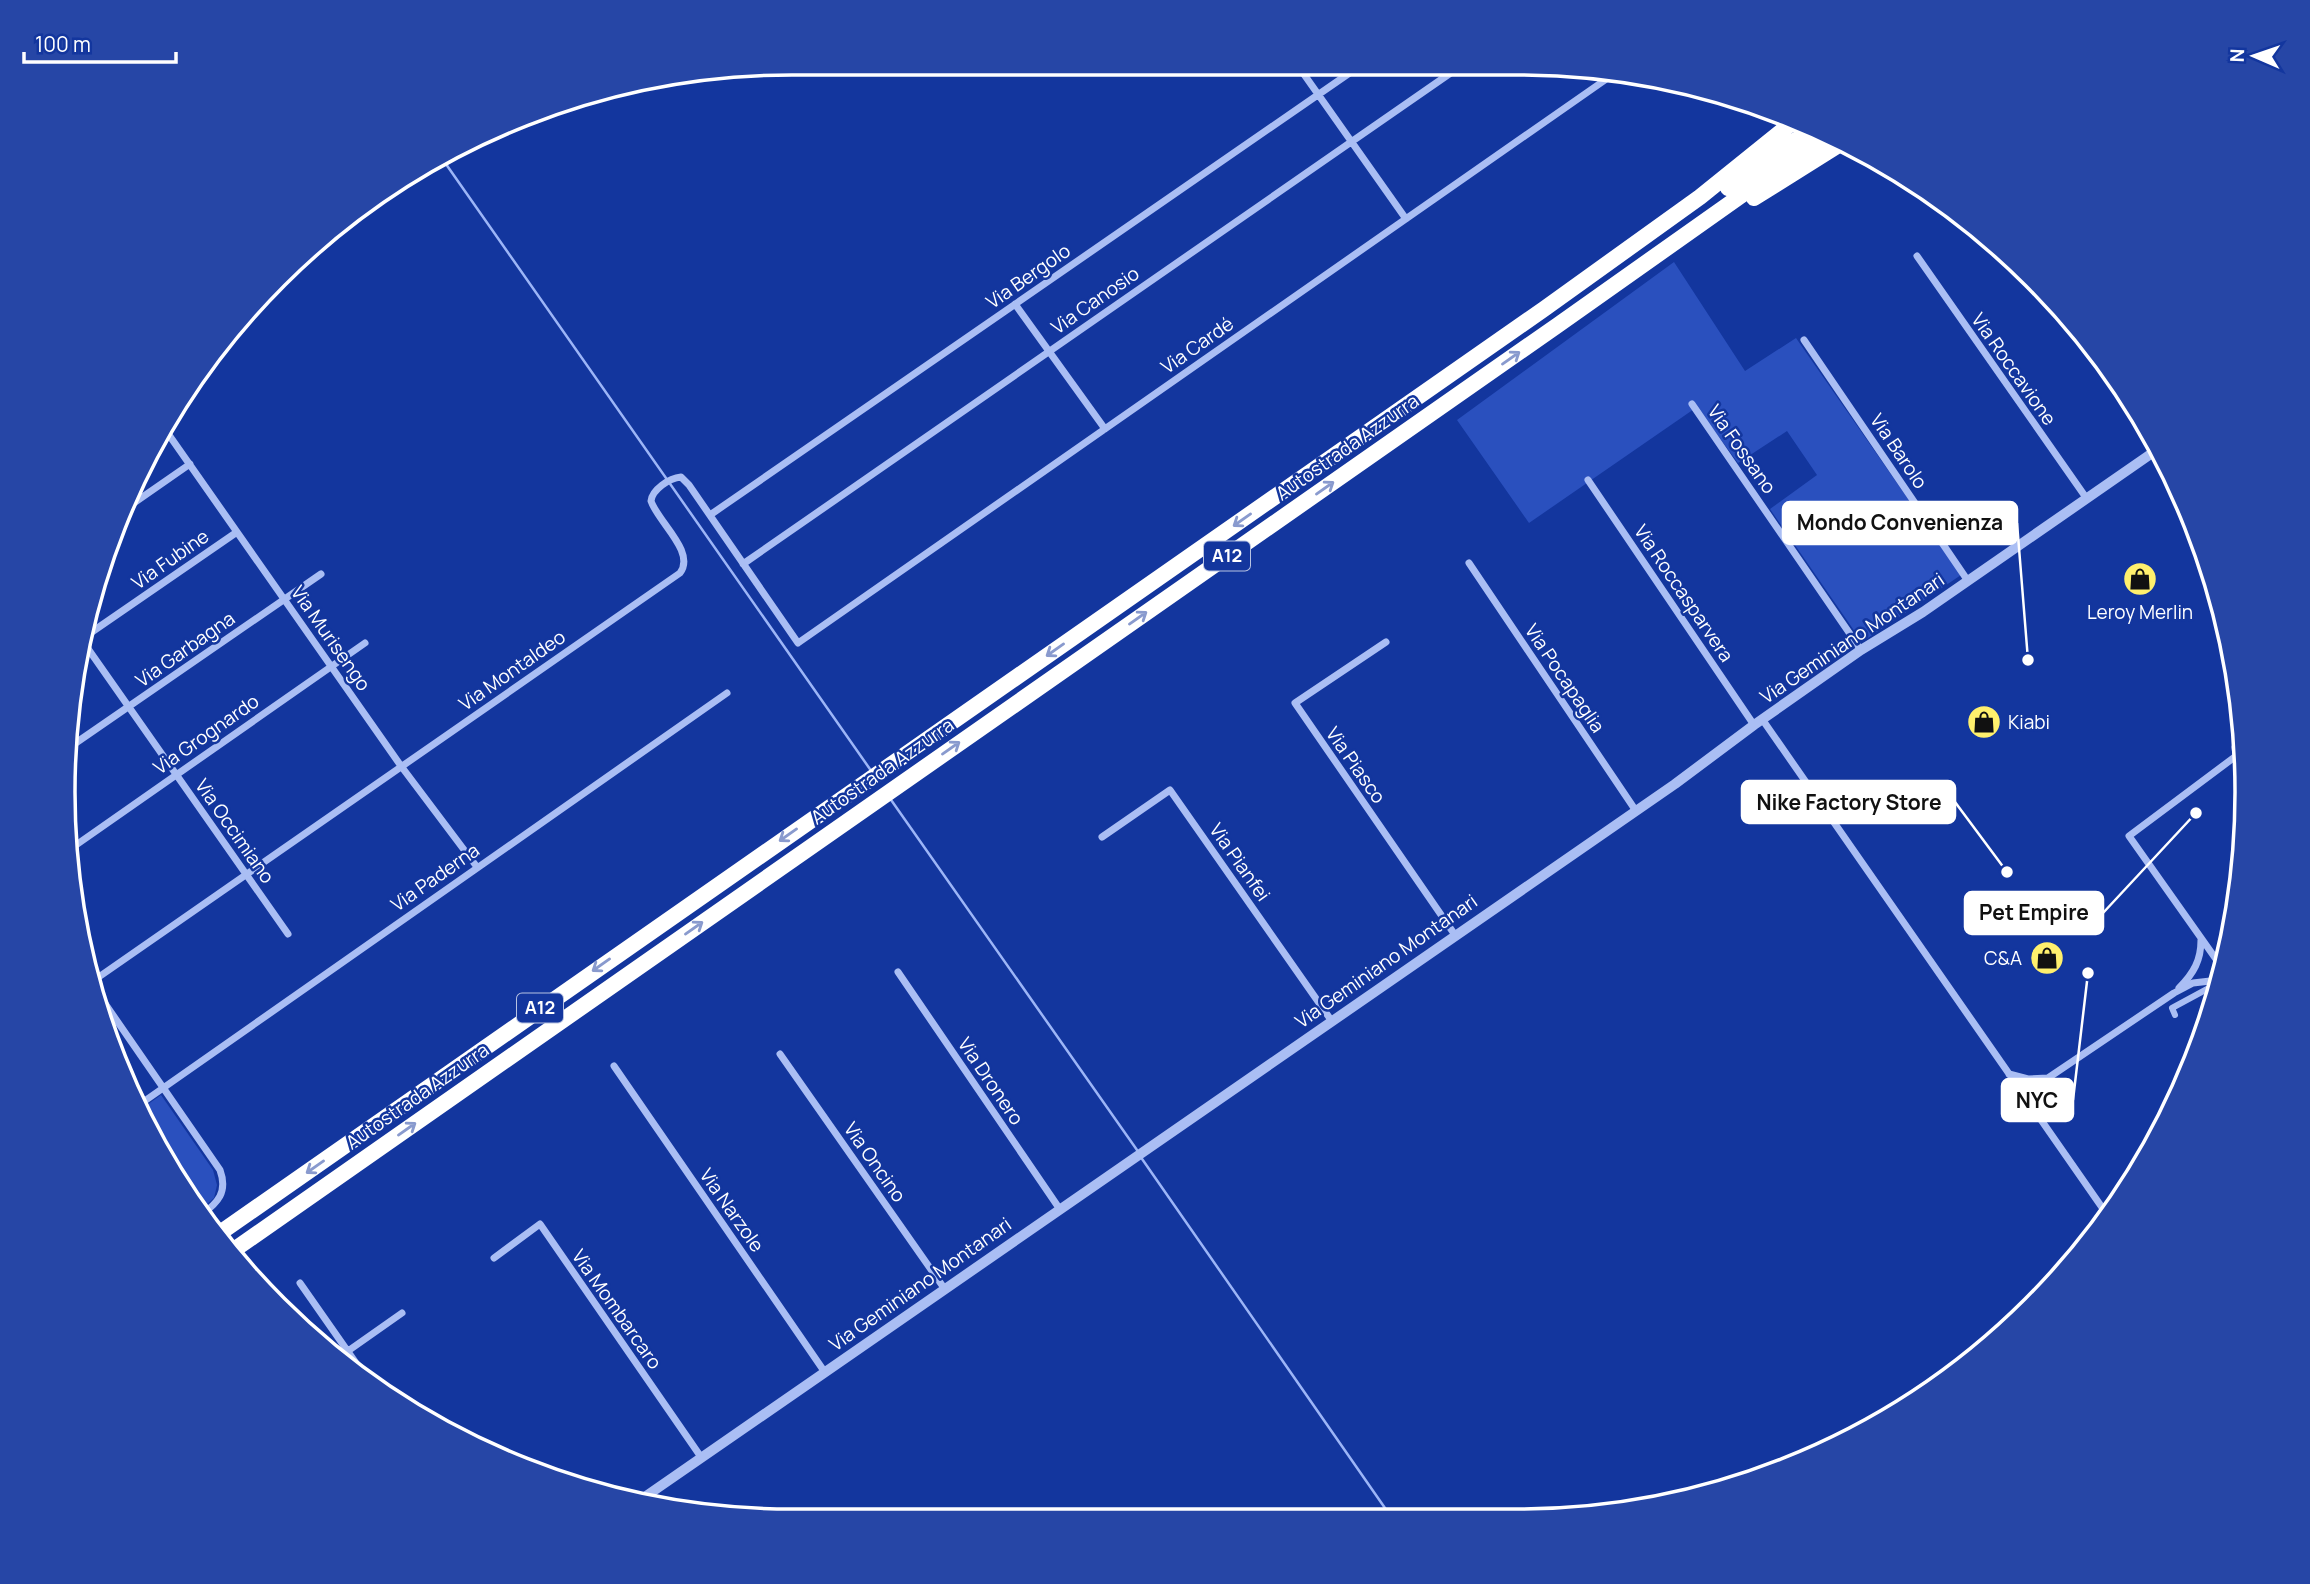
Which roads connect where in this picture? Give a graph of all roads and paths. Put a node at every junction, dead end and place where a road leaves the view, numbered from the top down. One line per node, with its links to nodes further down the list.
1 (1305, 75): 5 (street)
2 (1346, 75): 5 (street, Via Bergolo)
3 (1448, 75): 8 (street, Via Canosio)
4 (1604, 80): 11 (street, Via Cardé)
5 (1318, 94): 8 (street); 13 (street, Via Bergolo)
6 (1787, 128): 14 (highway)
7 (1803, 135): 14 (highway)
8 (1353, 141): 11 (street); 17 (street, Via Canosio)
9 (1818, 141): 15 (highway)
10 (1833, 148): 15 (highway)
11 (1406, 219): 19 (street, Via Cardé)
12 (1917, 256): 25 (street, Via Roccavione)
13 (1015, 304): 17 (street); 26 (street, Via Bergolo)
14 (1544, 309): 76 (highway, Autostrada Azzurra / A12, one-way to 76)
15 (1558, 325): 77 (highway, Autostrada Azzurra / A12, one-way to 15)
16 (1804, 340): 31 (street, Via Barolo)
17 (1049, 351): 19 (street); 29 (street, Via Canosio)
18 (1692, 404): 37 (street, Via Fossano)
19 (1105, 429): 36 (street, Via Cardé)
20 (170, 436): 22 (street, Via Murisengo)
21 (2150, 455): 25 (street, Via Geminiano Montanari)
22 (190, 464): 24 (street); 27 (street, Via Murisengo)
23 (1588, 480): 42 (street, Via Roccasparvera)
24 (138, 499)
25 (2087, 499): 31 (street, Via Geminiano Montanari)
26 (710, 515): 29 (street, Via Montaldeo); 45 (street, Via Montaldeo)
27 (237, 532): 32 (street, Via Murisengo); 33 (street, Via Fubine)
28 (1469, 563): 47 (street, Via Pocapaglia)
29 (743, 564): 36 (street, Via Montaldeo)
30 (321, 574): 32 (street, Via Garbagna)
31 (1968, 581): 37 (street, Via Geminiano Montanari)
32 (285, 599): 39 (street, Via Murisengo); 41 (street, Via Garbagna)
33 (94, 630)
34 (1386, 642): 53 (street, Via Piasco)
35 (365, 643): 39 (street, Via Grognardo)
36 (797, 643)
37 (1861, 650): 42 (street, Via Geminiano Montanari)
38 (89, 651): 41 (street, Via Occimiano)
39 (331, 666): 45 (street, Via Murisengo); 46 (street, Via Grognardo)
40 (727, 693): 50 (street, Via Paderna)
41 (129, 707): 43 (street, Via Garbagna); 46 (street, Via Occimiano)
42 (1758, 722): 47 (street, Via Geminiano Montanari); 68 (street, Via Roccasparvera)
43 (77, 744)
44 (2234, 761): 54 (street)
45 (401, 766): 50 (street, Via Murisengo); 51 (street, Via Montaldeo)
46 (176, 774): 49 (street, Via Grognardo); 51 (street, Via Occimiano)
47 (1636, 811): 53 (street, Via Geminiano Montanari)
48 (1102, 837): 65 (street, Via Pianfei)
49 (77, 844)
50 (477, 867): 70 (street, Via Paderna)
51 (246, 876): 52 (street, Via Occimiano); 58 (street, Via Montaldeo)
52 (288, 934)
53 (1455, 935): 65 (street, Via Geminiano Montanari)
54 (2202, 939): 55 (street); 56 (street)
55 (2213, 956): 56 (street)
56 (2197, 966): 62 (street)
57 (898, 971): 74 (street, Via Dronero)
58 (100, 976)
59 (2210, 978): 60 (street)
60 (2207, 980): 62 (street)
61 (2207, 989): 64 (street)
62 (2174, 993): 69 (street)
63 (110, 1011): 70 (street)
64 (2175, 1015)
65 (1331, 1020): 74 (street, Via Geminiano Montanari)
66 (780, 1054): 80 (street, Via Oncino)
67 (614, 1066): 84 (street, Via Narzole)
68 (2008, 1073): 69 (street); 72 (street, Via Roccasparvera)
69 (2048, 1078): 72 (street)
70 (163, 1089): 71 (street, Via Paderna); 75 (street)
71 (145, 1101)
72 (2039, 1117): 73 (street, Via Roccasparvera)
73 (2102, 1207)
74 (1059, 1208): 80 (street, Via Geminiano Montanari)
75 (209, 1209)
76 (224, 1230)
77 (238, 1247)
78 (494, 1258): 85 (street, Via Mombarcaro)
79 (300, 1283): 82 (street)
80 (944, 1289): 84 (street, Via Geminiano Montanari)
81 (402, 1313): 82 (street)
82 (348, 1352): 83 (street)
83 (352, 1358)
84 (824, 1371): 85 (street, Via Geminiano Montanari)
85 (701, 1457): 86 (street, Via Geminiano Montanari)
86 (648, 1494)

